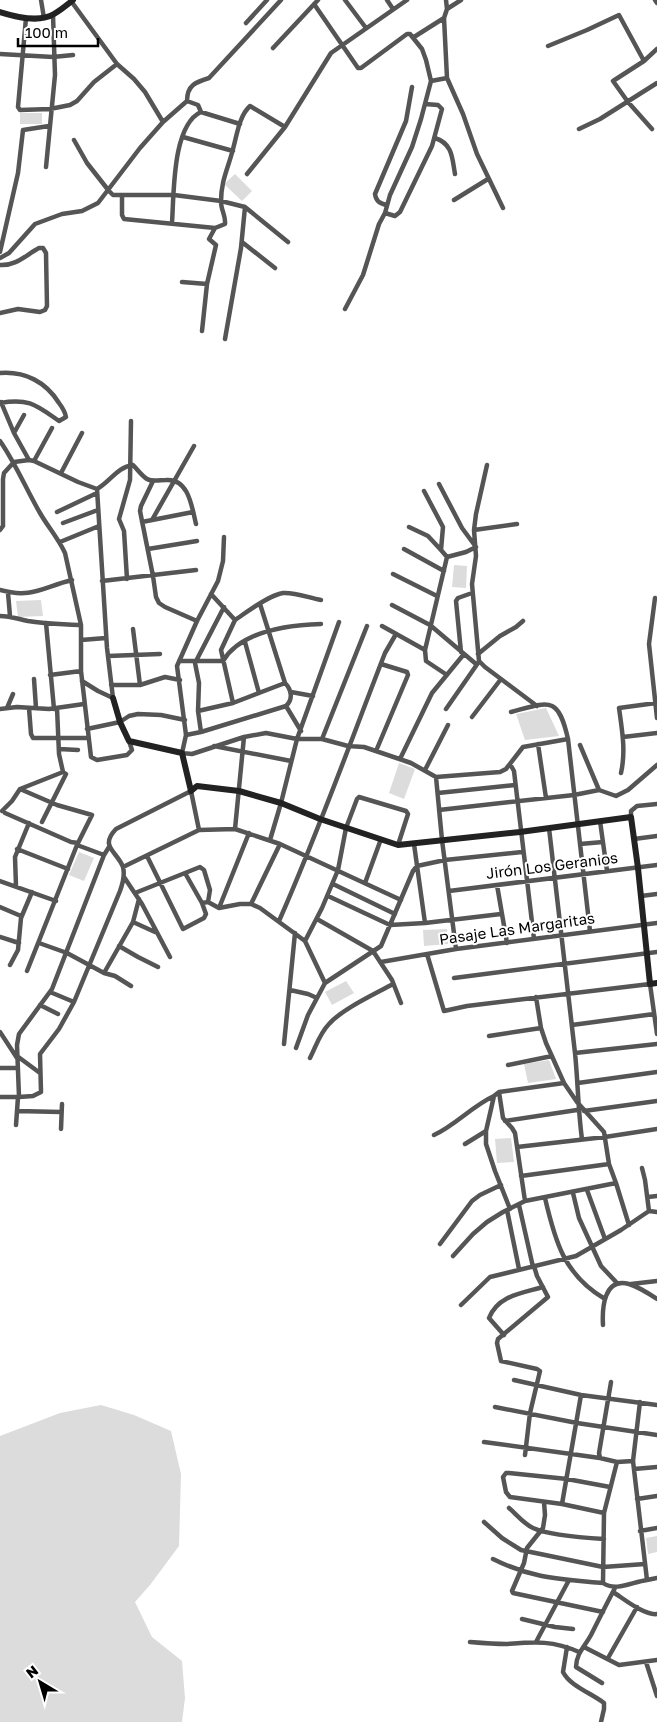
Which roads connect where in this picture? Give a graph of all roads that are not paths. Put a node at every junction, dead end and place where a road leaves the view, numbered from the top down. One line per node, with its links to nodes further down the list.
1 (41, 0): 16 (street)
2 (266, 0): 18 (street)
3 (281, 0): 35 (street)
4 (345, 0): 19 (street)
5 (387, 0): 11 (street)
6 (407, 0): 11 (street)
7 (446, 0): 12 (street)
8 (461, 0): 12 (street)
9 (72, 1): 14 (street); 30 (street)
10 (316, 2): 21 (street); 23 (street)
11 (393, 8): 19 (street)
12 (447, 9): 17 (street)
13 (0, 12): 15 (street)
14 (53, 15): 16 (street); 27 (street)
15 (26, 18): 16 (street); 26 (street)
16 (44, 18)
17 (444, 18): 20 (street); 31 (street)
18 (246, 23)
19 (366, 28): 21 (street)
20 (414, 37): 21 (street); 32 (street)
21 (342, 45): 43 (street)
22 (548, 46): 29 (street)
23 (273, 48)
24 (657, 49): 29 (street)
25 (0, 54): 26 (street)
26 (24, 54): 27 (street); 38 (street)
27 (53, 56): 28 (street); 38 (street)
28 (73, 56)
29 (644, 61): 36 (street)
30 (116, 64): 38 (street); 40 (street)
31 (447, 78): 32 (street); 53 (street)
32 (431, 81): 37 (street)
33 (657, 83): 36 (street)
34 (412, 87): 59 (street)
35 (187, 101): 39 (street); 40 (street)
36 (628, 102): 44 (street); 45 (street)
37 (426, 104): 47 (street); 59 (street)
38 (50, 109): 42 (street)
39 (201, 112): 41 (street); 46 (street)
40 (163, 122): 54 (street)
41 (240, 124): 43 (street); 49 (street)
42 (49, 126): 50 (street); 67 (street)
43 (285, 127): 51 (street)
44 (578, 129)
45 (652, 129)
46 (182, 137): 49 (street); 56 (street)
47 (434, 138): 52 (street); 62 (street)
48 (74, 140): 54 (street)
49 (233, 151): 58 (street)
50 (46, 167)
51 (247, 174)
52 (455, 174)
53 (488, 179): 57 (street); 61 (street)
54 (108, 190): 55 (street); 68 (street)
55 (122, 195): 56 (street); 63 (street)
56 (174, 195): 58 (street); 63 (street)
57 (454, 200)
58 (221, 201): 60 (street); 64 (street)
59 (386, 205): 62 (street)
60 (246, 207): 65 (street); 66 (street)
61 (503, 208)
62 (385, 213): 73 (street)
63 (172, 223): 64 (street)
64 (215, 228): 72 (street)
65 (242, 242): 70 (street); 76 (street)
66 (288, 242)
67 (0, 252)
68 (0, 258)
69 (0, 265): 74 (street)
70 (275, 268)
71 (182, 282): 72 (street)
72 (207, 284): 75 (street)
73 (345, 309)
74 (0, 313)
75 (202, 331)
76 (225, 339)
77 (0, 373): 78 (street)
78 (1, 402): 82 (street)
79 (24, 415): 82 (street)
80 (131, 421): 89 (street)
81 (52, 428): 86 (street)
82 (14, 433): 86 (street)
83 (82, 433): 91 (street)
84 (0, 442): 87 (street)
85 (194, 446): 93 (street)
86 (32, 460): 87 (street); 91 (street)
87 (14, 462): 90 (street); 111 (street)
88 (487, 465): 108 (street)
89 (131, 466): 92 (street); 95 (street); 121 (street)
90 (2, 473): 107 (street)
91 (61, 473): 95 (street)
92 (153, 481): 93 (street); 101 (street)
93 (174, 481): 99 (street); 100 (street)
94 (439, 484): 112 (street)
95 (97, 491): 97 (street); 98 (street)
96 (424, 491): 115 (street)
97 (98, 510): 102 (street); 105 (street)
98 (57, 512)
99 (193, 512): 100 (street); 103 (street)
100 (152, 520): 101 (street)
101 (142, 522): 114 (street)
102 (63, 523)
103 (196, 524)
104 (517, 524): 108 (street)
105 (99, 526): 111 (street); 123 (street)
106 (409, 527): 115 (street)
107 (0, 530)
108 (474, 530): 112 (street)
109 (224, 537): 127 (street)
110 (197, 541): 114 (street)
111 (60, 542): 122 (street)
112 (476, 548): 116 (street); 126 (street)
113 (404, 549): 118 (street)
114 (148, 550): 120 (street)
115 (441, 550): 116 (street)
116 (447, 557): 118 (street)
117 (196, 570): 120 (street)
118 (444, 571): 128 (street)
119 (393, 574): 128 (street)
120 (153, 576): 121 (street); 138 (street)
121 (127, 579): 123 (street)
122 (72, 580): 125 (street); 142 (street)
123 (102, 581): 149 (street)
124 (0, 590): 125 (street)
125 (8, 592): 135 (street)
126 (472, 593): 153 (street); 155 (street)
127 (211, 594): 133 (street); 138 (street)
128 (437, 596): 143 (street)
129 (655, 598): 179 (street)
130 (321, 600): 131 (street)
131 (260, 604): 136 (street); 147 (street)
132 (392, 605): 143 (street)
133 (224, 607): 136 (street); 161 (street)
134 (0, 616): 135 (street)
135 (10, 616): 140 (street)
136 (236, 620): 158 (street)
137 (523, 620): 155 (street)
138 (197, 621): 159 (street)
139 (340, 622): 176 (street)
140 (46, 623): 142 (street); 164 (street)
141 (321, 624): 147 (street)
142 (81, 625): 150 (street)
143 (430, 625): 152 (street); 153 (street)
144 (367, 626): 206 (street)
145 (382, 626): 148 (street)
146 (133, 629): 157 (street)
147 (268, 630): 151 (street); 170 (street)
148 (396, 634): 152 (street); 162 (street)
149 (106, 638): 150 (street); 156 (street)
150 (81, 640): 163 (street)
151 (245, 642): 158 (street); 174 (street)
152 (425, 650): 165 (street)
153 (462, 653): 160 (street); 165 (street)
154 (160, 654): 157 (street)
155 (478, 654): 160 (street)
156 (108, 656): 157 (street); 172 (street)
157 (136, 656): 171 (street)
158 (223, 661): 161 (street); 178 (street)
159 (179, 662): 161 (street); 167 (street)
160 (478, 662): 168 (street); 188 (street)
161 (195, 663): 189 (street)
162 (381, 664): 212 (street); 215 (street)
163 (81, 671): 164 (street); 169 (street)
164 (50, 675): 187 (street)
165 (447, 675): 218 (street)
166 (34, 679): 186 (street)
167 (180, 680): 171 (street); 193 (street)
168 (501, 680): 182 (street); 191 (street)
169 (82, 681): 177 (street); 180 (street)
170 (286, 683): 173 (street); 174 (street)
171 (140, 684): 172 (street)
172 (111, 685): 177 (street)
173 (291, 692): 176 (street); 181 (street)
174 (259, 693): 178 (street)
175 (13, 694): 184 (street)
176 (313, 696): 197 (street)
177 (114, 698): 194 (street)
178 (233, 703): 189 (street)
179 (656, 703): 192 (street); 201 (street)
180 (84, 704): 187 (street); 196 (street)
181 (286, 706): 197 (street); 198 (street)
182 (537, 706): 190 (street); 207 (street)
183 (0, 708): 184 (street)
184 (7, 708): 185 (street)
185 (29, 708): 186 (street); 204 (street)
186 (36, 708): 187 (street)
187 (56, 708): 204 (street)
188 (446, 709)
189 (198, 711): 198 (street)
190 (511, 712)
191 (472, 717)
192 (657, 718)
193 (185, 720): 194 (street); 200 (street)
194 (120, 722): 196 (street); 208 (street)
195 (448, 725): 222 (street)
196 (87, 729): 203 (street)
197 (301, 731): 205 (street)
198 (201, 732): 200 (street)
199 (657, 733): 201 (street)
200 (186, 735): 216 (street)
201 (623, 736): 224 (street)
202 (244, 737): 205 (street); 211 (street); 217 (street)
203 (88, 738): 204 (street); 208 (street)
204 (59, 739): 213 (street)
205 (297, 739): 206 (street); 219 (street)
206 (322, 739): 212 (street)
207 (568, 739): 209 (street); 232 (street)
208 (129, 741): 216 (street)
209 (538, 744): 220 (street); 233 (street)
210 (580, 745): 228 (street)
211 (213, 746): 216 (street); 217 (street)
212 (348, 746): 215 (street); 242 (street)
213 (59, 749): 214 (street); 223 (street)
214 (78, 750)
215 (376, 751): 218 (street)
216 (182, 753): 229 (street)
217 (243, 753): 219 (street); 230 (street)
218 (400, 759): 222 (street)
219 (291, 762): 236 (street)
220 (510, 764): 225 (street); 226 (street)
221 (657, 765): 228 (street)
222 (425, 770): 225 (street)
223 (63, 772): 227 (street); 235 (street)
224 (621, 773)
225 (436, 777): 231 (street)
226 (515, 785): 231 (street); 234 (street)
227 (20, 789): 235 (street); 239 (street)
228 (599, 790): 232 (street)
229 (191, 791): 230 (street); 250 (street); 264 (street)
230 (239, 791): 236 (street); 249 (street)
231 (438, 793): 238 (street)
232 (574, 794): 233 (street); 246 (street)
233 (546, 798): 234 (street)
234 (517, 801): 238 (street); 251 (street)
235 (51, 802): 244 (street); 259 (street)
236 (281, 803): 242 (street); 256 (street)
237 (657, 804): 241 (street)
238 (439, 810): 257 (street)
239 (2, 811): 240 (street); 245 (street)
240 (0, 817)
241 (631, 817): 243 (street); 255 (street)
242 (320, 819): 247 (street); 269 (street)
243 (600, 821): 246 (street); 258 (street)
244 (42, 822)
245 (29, 823): 259 (street); 265 (street)
246 (578, 824): 248 (street); 262 (street)
247 (346, 828): 254 (street); 263 (street); 276 (street)
248 (548, 828): 251 (street); 281 (street)
249 (235, 829): 250 (street); 252 (street)
250 (199, 830): 268 (street)
251 (520, 832): 257 (street); 266 (street)
252 (249, 833): 256 (street); 301 (street)
253 (657, 836): 255 (street)
254 (381, 839): 263 (street); 285 (street)
255 (634, 839): 274 (street)
256 (270, 840): 260 (street)
257 (442, 840): 261 (street); 270 (street)
258 (603, 842): 262 (street); 277 (street)
259 (78, 844): 267 (street); 275 (street)
260 (280, 844): 269 (street); 299 (street)
261 (414, 844): 263 (street); 272 (street)
262 (580, 844): 279 (street)
263 (398, 845)
264 (109, 847): 267 (street); 273 (street)
265 (17, 849): 275 (street); 288 (street)
266 (522, 852): 270 (street); 283 (street)
267 (104, 855): 327 (street)
268 (147, 856): 273 (street); 284 (street)
269 (307, 857): 276 (street); 307 (street)
270 (445, 860): 272 (street); 289 (street)
271 (657, 865): 274 (street, Jirón Los Geranios)
272 (417, 866): 296 (street); 309 (street)
273 (123, 867): 280 (street)
274 (638, 868): 277 (street, Jirón Los Geranios); 294 (street)
275 (68, 869): 297 (street)
276 (338, 870): 285 (street); 286 (street)
277 (607, 871): 279 (street, Jirón Los Geranios)
278 (185, 873): 284 (street); 298 (street); 298 (street)
279 (582, 874): 281 (street, Jirón Los Geranios); 313 (street)
280 (124, 877): 291 (street); 334 (street)
281 (554, 877): 283 (street, Jirón Los Geranios); 317 (street)
282 (0, 881): 288 (street)
283 (526, 881): 287 (street, Jirón Los Geranios); 318 (street)
284 (160, 883): 291 (street); 298 (street)
285 (365, 883): 296 (street)
286 (333, 884): 293 (street); 302 (street)
287 (498, 885): 289 (street, Jirón Los Geranios); 303 (street)
288 (16, 886): 290 (street)
289 (449, 891): 306 (street)
290 (32, 892): 297 (street); 304 (street)
291 (135, 893): 295 (street)
292 (657, 894): 294 (street)
293 (328, 896): 305 (street); 311 (street)
294 (641, 896): 312 (street)
295 (139, 899): 308 (street); 314 (street)
296 (402, 900): 302 (street)
297 (56, 901): 321 (street)
298 (205, 902): 301 (street)
299 (251, 904): 301 (street); 307 (street)
300 (0, 907): 304 (street)
301 (219, 908)
302 (395, 914): 311 (street)
303 (501, 914): 306 (street); 322 (street)
304 (22, 916): 320 (street)
305 (317, 920): 319 (street); 325 (street)
306 (453, 920): 309 (street); 324 (street)
307 (279, 921): 315 (street)
308 (133, 922): 314 (street); 323 (street)
309 (425, 923): 311 (street)
310 (657, 923): 312 (street, Pasaje Las Margaritas)
311 (390, 925): 325 (street)
312 (643, 925): 313 (street, Pasaje Las Margaritas); 329 (street)
313 (590, 931): 317 (street, Pasaje Las Margaritas)
314 (156, 932): 330 (street)
315 (295, 933): 319 (street); 343 (street)
316 (0, 936): 320 (street)
317 (561, 936): 318 (street, Pasaje Las Margaritas); 332 (street)
318 (534, 939): 322 (street, Pasaje Las Margaritas)
319 (305, 941): 339 (street)
320 (18, 943): 333 (street)
321 (39, 943): 327 (street); 336 (street)
322 (507, 943): 324 (street, Pasaje Las Margaritas)
323 (119, 946): 335 (street); 337 (street)
324 (456, 948): 328 (street, Pasaje Las Margaritas)
325 (373, 951): 331 (street); 339 (street)
326 (657, 952): 329 (street)
327 (67, 953): 334 (street); 344 (street)
328 (427, 954): 331 (street, Pasaje Las Margaritas); 346 (street)
329 (646, 954): 332 (street); 341 (street)
330 (170, 957)
331 (381, 962): 340 (street)
332 (564, 963): 338 (street); 345 (street)
333 (10, 965)
334 (89, 965): 337 (street); 348 (street)
335 (158, 967)
336 (27, 971)
337 (104, 973): 342 (street)
338 (454, 978)
339 (325, 983): 347 (street)
340 (393, 984): 349 (street); 364 (street)
341 (653, 984): 345 (street); 352 (street)
342 (131, 986)
343 (290, 990): 347 (street); 358 (street)
344 (50, 992): 348 (street); 350 (street)
345 (568, 994): 346 (street); 353 (street)
346 (536, 997): 354 (street)
347 (317, 998): 360 (street)
348 (74, 1002): 369 (street)
349 (401, 1003)
350 (40, 1005): 351 (street); 363 (street)
351 (58, 1014)
352 (654, 1014): 353 (street); 356 (street)
353 (572, 1025): 361 (street)
354 (541, 1028): 357 (street); 362 (street)
355 (0, 1032): 363 (street)
356 (657, 1034)
357 (489, 1036)
358 (284, 1044)
359 (657, 1044): 361 (street)
360 (296, 1048)
361 (575, 1053): 371 (street)
362 (552, 1056): 365 (street); 370 (street)
363 (17, 1057): 367 (street); 369 (street)
364 (310, 1058)
365 (508, 1065)
366 (0, 1068): 367 (street)
367 (18, 1068): 375 (street)
368 (657, 1072): 371 (street)
369 (40, 1073): 375 (street)
370 (564, 1083): 372 (street); 376 (street)
371 (578, 1083): 376 (street)
372 (499, 1092): 373 (street); 383 (street)
373 (494, 1096): 387 (street); 388 (street)
374 (0, 1097): 375 (street)
375 (18, 1097): 380 (street)
376 (578, 1102): 379 (street); 381 (street)
377 (657, 1102): 381 (street)
378 (62, 1104): 382 (street)
379 (578, 1110): 383 (street); 390 (street)
380 (16, 1111): 382 (street); 384 (street)
381 (584, 1111): 389 (street)
382 (61, 1112): 385 (street)
383 (505, 1121): 392 (street)
384 (16, 1125)
385 (61, 1129)
386 (657, 1129): 389 (street)
387 (486, 1131): 391 (street); 397 (street)
388 (434, 1135)
389 (605, 1137): 390 (street); 393 (street)
390 (582, 1139): 392 (street)
391 (465, 1144)
392 (517, 1147): 395 (street)
393 (609, 1164): 395 (street); 396 (street)
394 (642, 1168): 401 (street)
395 (521, 1176): 403 (street)
396 (616, 1183): 398 (street); 408 (street)
397 (500, 1185): 405 (street); 410 (street)
398 (586, 1190): 399 (street); 409 (street)
399 (573, 1193): 402 (street); 411 (street)
400 (657, 1196): 401 (street)
401 (648, 1197): 406 (street)
402 (545, 1198): 403 (street); 413 (street)
403 (524, 1202): 404 (street)
404 (519, 1204): 405 (street); 414 (street)
405 (509, 1209): 412 (street); 415 (street)
406 (649, 1211): 407 (street); 408 (street)
407 (657, 1212)
408 (629, 1225): 409 (street)
409 (605, 1239): 411 (street)
410 (440, 1244)
411 (592, 1248): 413 (street); 417 (street)
412 (453, 1256)
413 (565, 1260): 414 (street); 420 (street)
414 (534, 1266): 415 (street); 419 (street)
415 (519, 1270): 422 (street)
416 (657, 1281): 418 (street)
417 (617, 1283): 418 (street); 420 (street)
418 (630, 1284): 421 (street)
419 (542, 1287): 424 (street); 424 (street)
420 (605, 1299): 423 (street)
421 (657, 1299)
422 (461, 1306)
423 (603, 1325)
424 (504, 1336): 427 (street)
425 (514, 1380): 427 (street)
426 (612, 1382): 429 (street)
427 (536, 1385): 428 (street); 433 (street)
428 (581, 1395): 429 (street); 434 (street)
429 (608, 1398): 430 (street); 435 (street)
430 (640, 1402): 431 (street); 436 (street)
431 (657, 1405)
432 (495, 1406): 433 (street)
433 (530, 1413): 434 (street); 439 (street)
434 (577, 1423): 435 (street); 441 (street)
435 (604, 1427): 436 (street); 442 (street)
436 (636, 1433): 437 (street); 443 (street)
437 (657, 1434)
438 (484, 1442): 439 (street)
439 (526, 1447): 440 (street); 441 (street)
440 (525, 1454)
441 (572, 1454): 442 (street); 447 (street)
442 (600, 1458): 444 (street)
443 (633, 1461): 444 (street); 446 (street)
444 (618, 1462): 448 (street)
445 (657, 1466): 446 (street)
446 (634, 1469): 450 (street)
447 (567, 1479): 448 (street); 451 (street); 452 (street)
448 (610, 1487): 454 (street)
449 (657, 1496): 450 (street)
450 (637, 1499): 458 (street)
451 (544, 1502): 452 (street); 457 (street)
452 (562, 1504): 454 (street)
453 (509, 1508): 457 (street)
454 (604, 1513): 459 (street)
455 (484, 1522): 460 (street)
456 (657, 1528): 458 (street)
457 (542, 1531): 459 (street); 460 (street)
458 (640, 1531): 462 (street)
459 (604, 1539): 463 (street)
460 (526, 1551): 463 (street); 464 (street)
461 (493, 1559): 464 (street)
462 (645, 1564): 463 (street); 467 (street)
463 (603, 1567): 468 (street)
464 (520, 1572): 466 (street); 470 (street)
465 (657, 1578): 467 (street)
466 (569, 1580): 468 (street); 470 (street)
467 (647, 1580): 469 (street)
468 (603, 1583): 469 (street)
469 (614, 1590): 471 (street); 472 (street)
470 (556, 1602): 472 (street); 475 (street)
471 (637, 1607): 473 (street); 482 (street)
472 (603, 1612): 480 (street)
473 (657, 1614)
474 (522, 1619): 475 (street)
475 (545, 1624): 476 (street); 478 (street)
476 (574, 1629)
477 (470, 1642): 478 (street)
478 (536, 1642): 479 (street)
479 (566, 1647): 481 (street); 487 (street)
480 (584, 1647): 481 (street); 482 (street)
481 (579, 1652): 485 (street)
482 (608, 1658): 484 (street)
483 (657, 1660): 484 (street)
484 (646, 1662): 486 (street)
485 (602, 1683)
486 (657, 1696)
487 (601, 1722)

